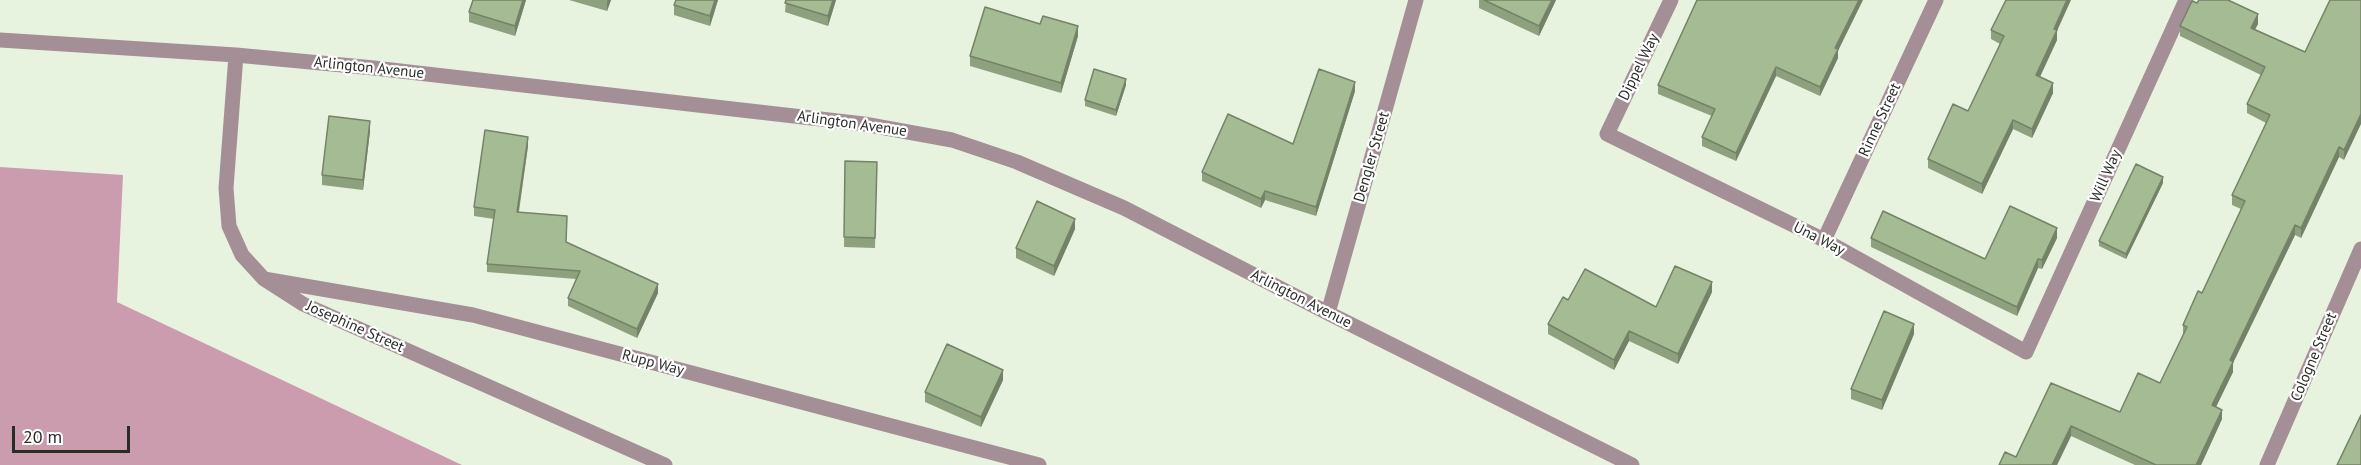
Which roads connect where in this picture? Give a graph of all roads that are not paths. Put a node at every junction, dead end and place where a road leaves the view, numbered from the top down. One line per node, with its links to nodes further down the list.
1 (1416, 0): 11 (street, Dengler Street)
2 (1671, 0): 7 (street, Dippel Way)
3 (1936, 0): 8 (street, Rinne Street)
4 (2186, 0): 12 (street, Will Way)
5 (0, 40): 6 (street, Arlington Avenue)
6 (236, 55): 10 (street, Josephine Street); 11 (street, Arlington Avenue)
7 (1607, 134): 8 (street, Una Way)
8 (1824, 240): 12 (street, Una Way)
9 (2361, 249): 16 (street, Cologne Street)
10 (264, 279): 13 (street, Josephine Street); 14 (street, Rupp Way)
11 (1328, 313): 15 (street, Arlington Avenue)
12 (2026, 352)
13 (665, 465)
14 (1039, 465)
15 (1632, 465)
16 (2267, 465)

